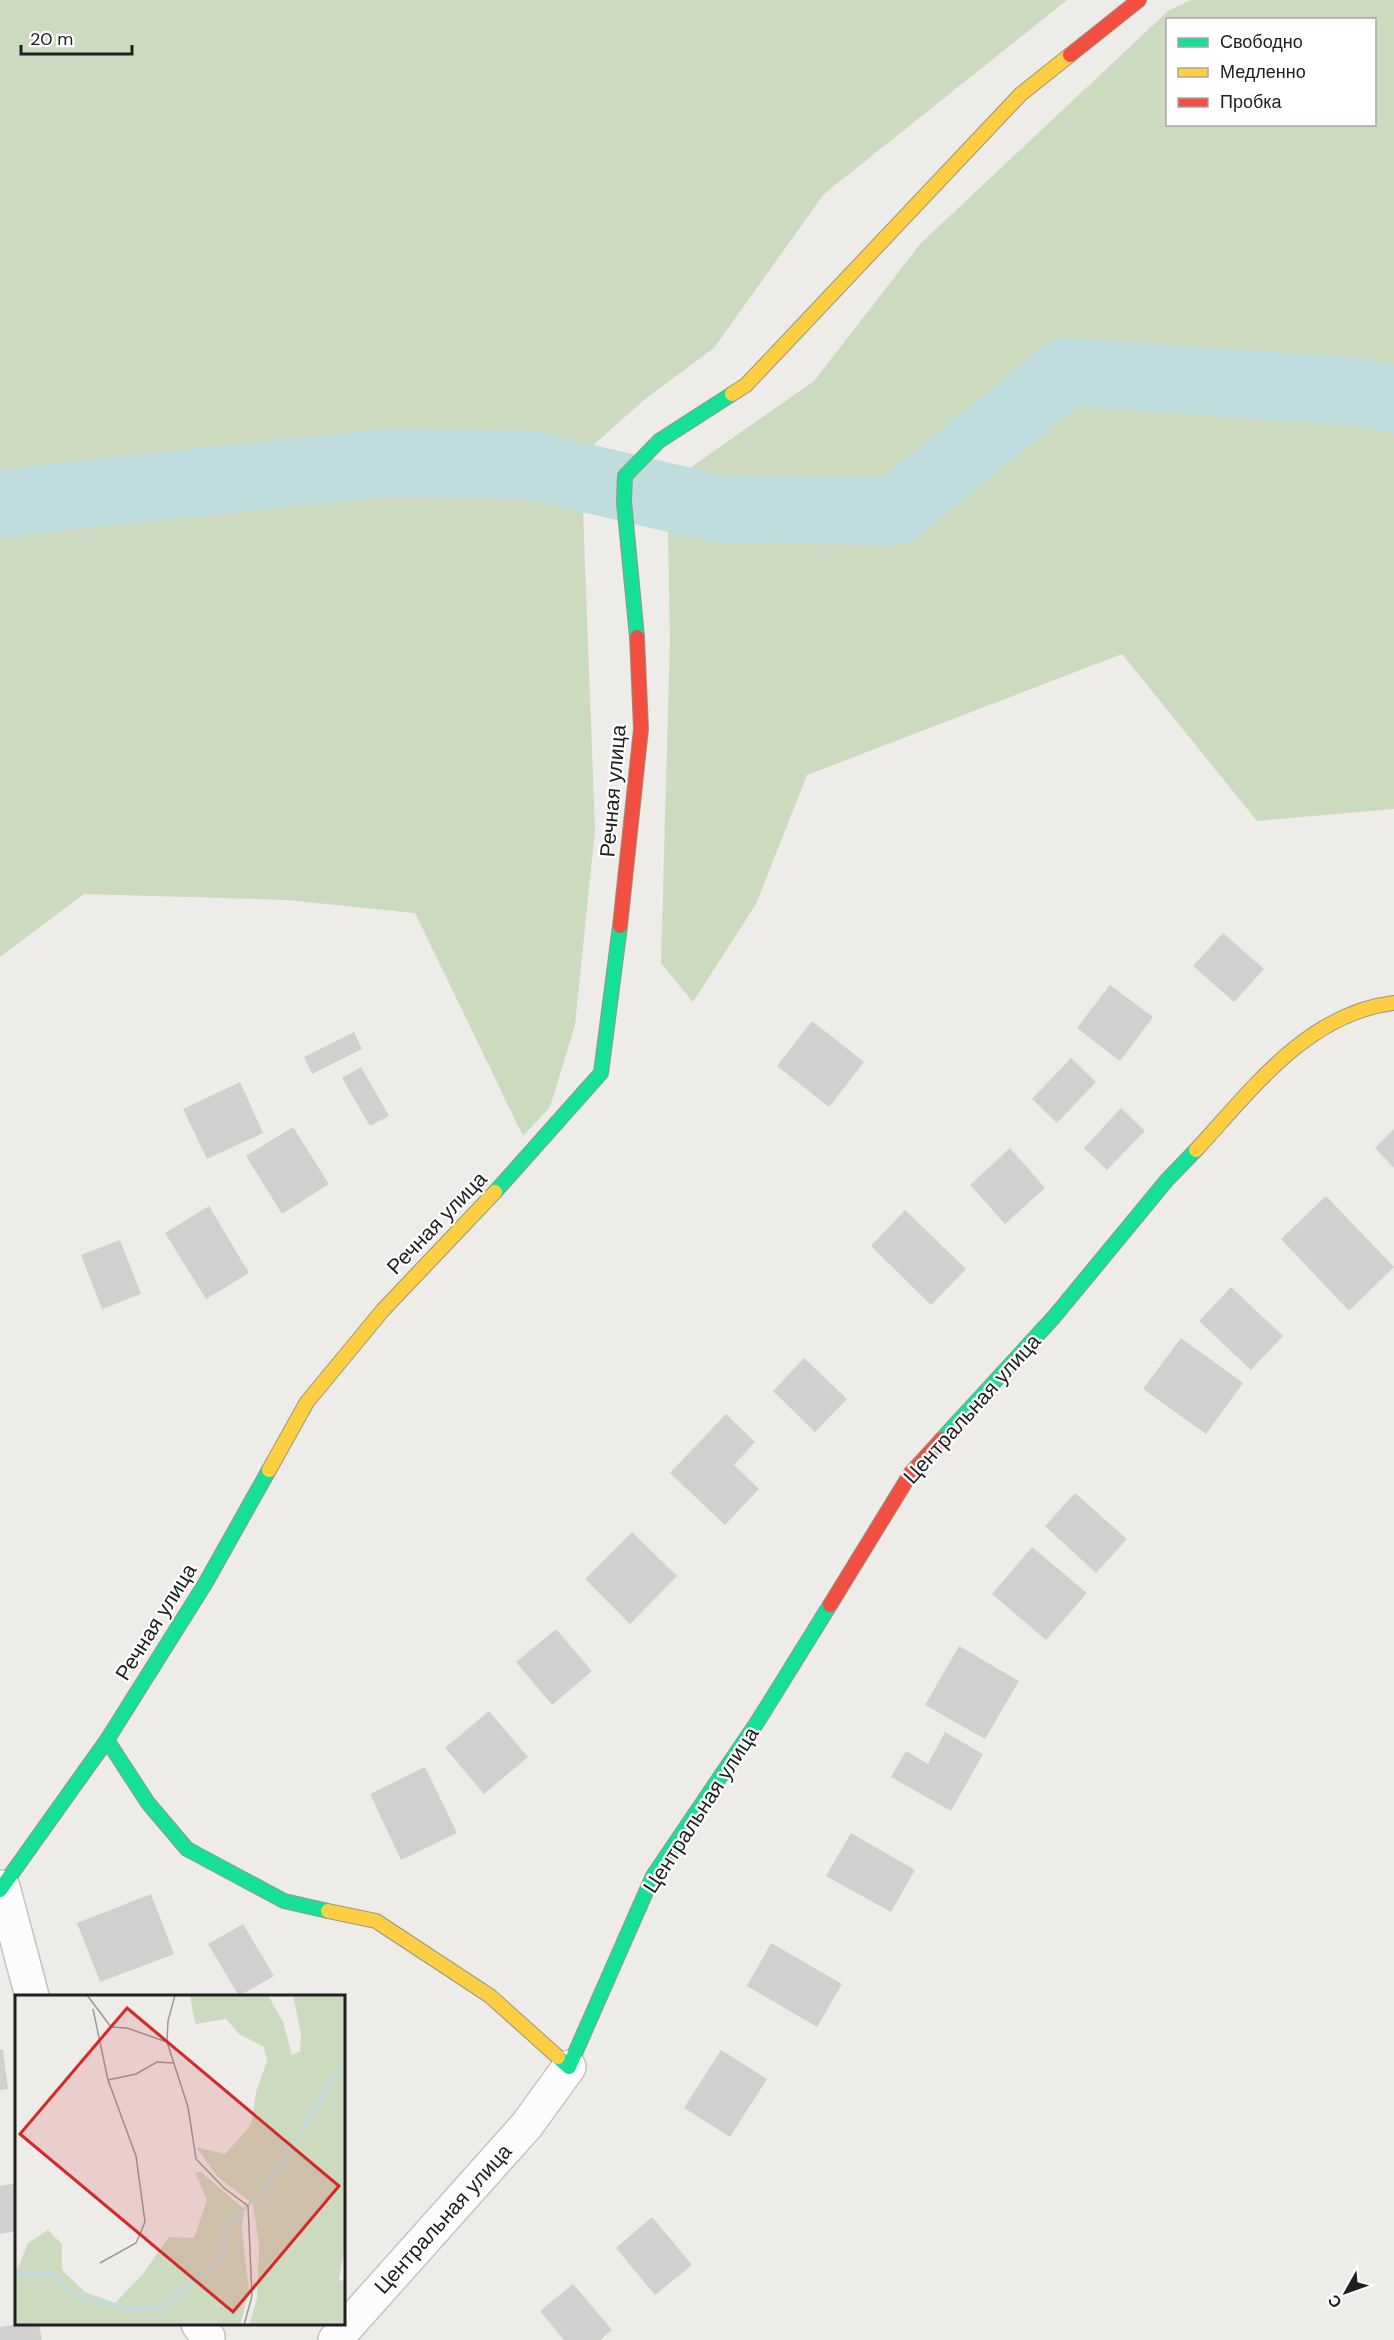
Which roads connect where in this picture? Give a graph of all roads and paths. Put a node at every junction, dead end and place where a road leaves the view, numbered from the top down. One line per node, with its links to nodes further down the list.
1 (1139, 0): 3 (street, Речная улица)
2 (1394, 1003): 6 (street, Центральная улица)
3 (107, 1740): 4 (street, Речная улица); 6 (street)
4 (1, 1888): 5 (street)
5 (32, 1995)
6 (569, 2067): 9 (street, Центральная улица)
7 (199, 2325): 8 (street)
8 (208, 2340)
9 (335, 2340)

